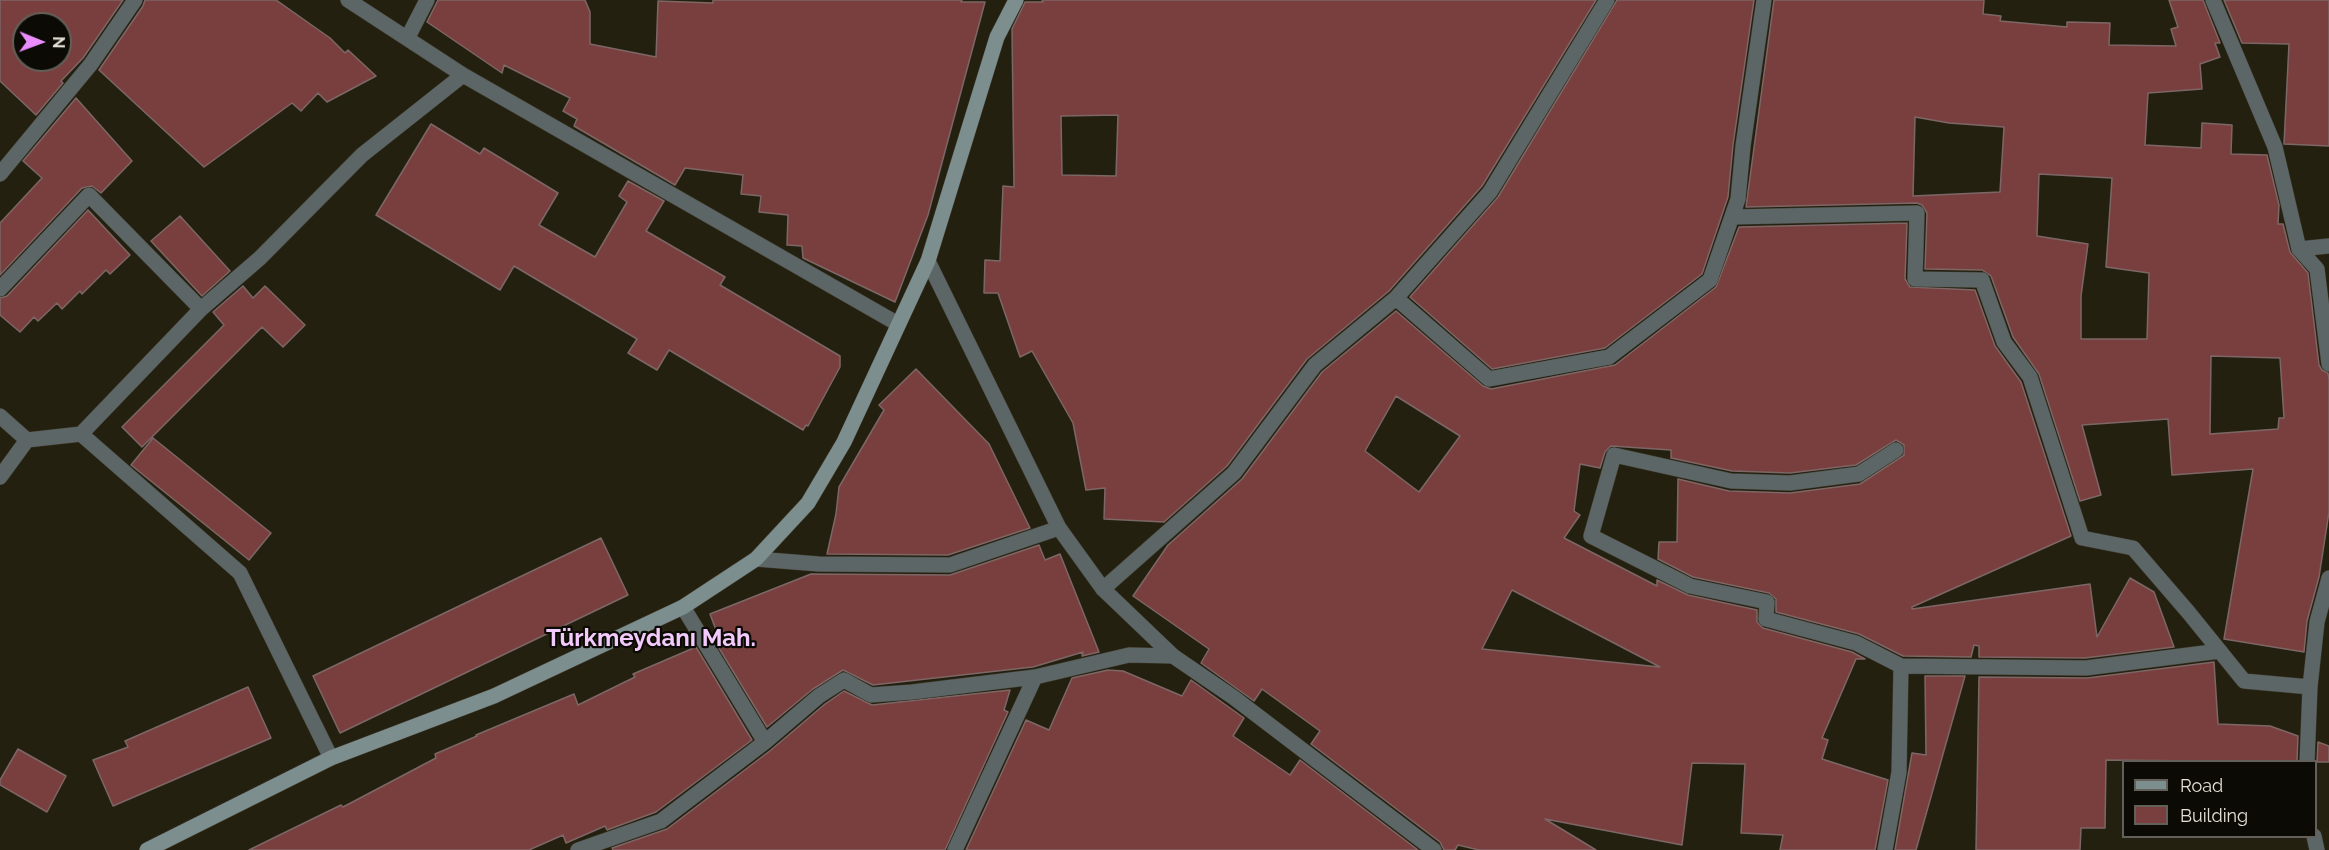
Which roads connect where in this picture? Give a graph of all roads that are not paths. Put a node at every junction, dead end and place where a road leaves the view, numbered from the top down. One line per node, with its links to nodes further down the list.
1 (135, 0): 10 (street)
2 (348, 0): 8 (street)
3 (427, 0): 8 (street)
4 (1016, 0): 14 (main road)
5 (1607, 0): 16 (street)
6 (1764, 0): 11 (street)
7 (2213, 0): 13 (street)
8 (408, 37): 9 (street)
9 (463, 75): 17 (street); 18 (street)
10 (0, 174)
11 (1732, 217): 16 (street); 30 (street)
12 (2329, 246): 13 (street)
13 (2299, 249): 19 (street)
14 (928, 261): 18 (main road); 25 (street)
15 (0, 289): 17 (street)
16 (1396, 298): 28 (street)
17 (201, 309): 21 (street)
18 (898, 324): 26 (main road)
19 (2329, 364)
20 (0, 416): 22 (street)
21 (81, 434): 22 (street); 36 (street)
22 (27, 440): 24 (street)
23 (1896, 450): 32 (street)
24 (0, 477)
25 (1059, 528): 26 (street); 28 (street)
26 (756, 559): 29 (main road)
27 (2329, 578): 34 (street)
28 (1103, 589): 31 (street)
29 (683, 607): 35 (street); 36 (main road)
30 (2220, 651): 32 (street); 34 (street)
31 (1173, 656): 33 (street); 41 (street)
32 (1901, 666): 42 (street)
33 (1035, 677): 35 (street); 40 (street)
34 (2310, 687): 37 (street)
35 (765, 742): 39 (street)
36 (331, 758): 38 (main road)
37 (2307, 760)
38 (147, 850)
39 (578, 850)
40 (956, 850)
41 (1434, 850)
42 (1885, 850)

